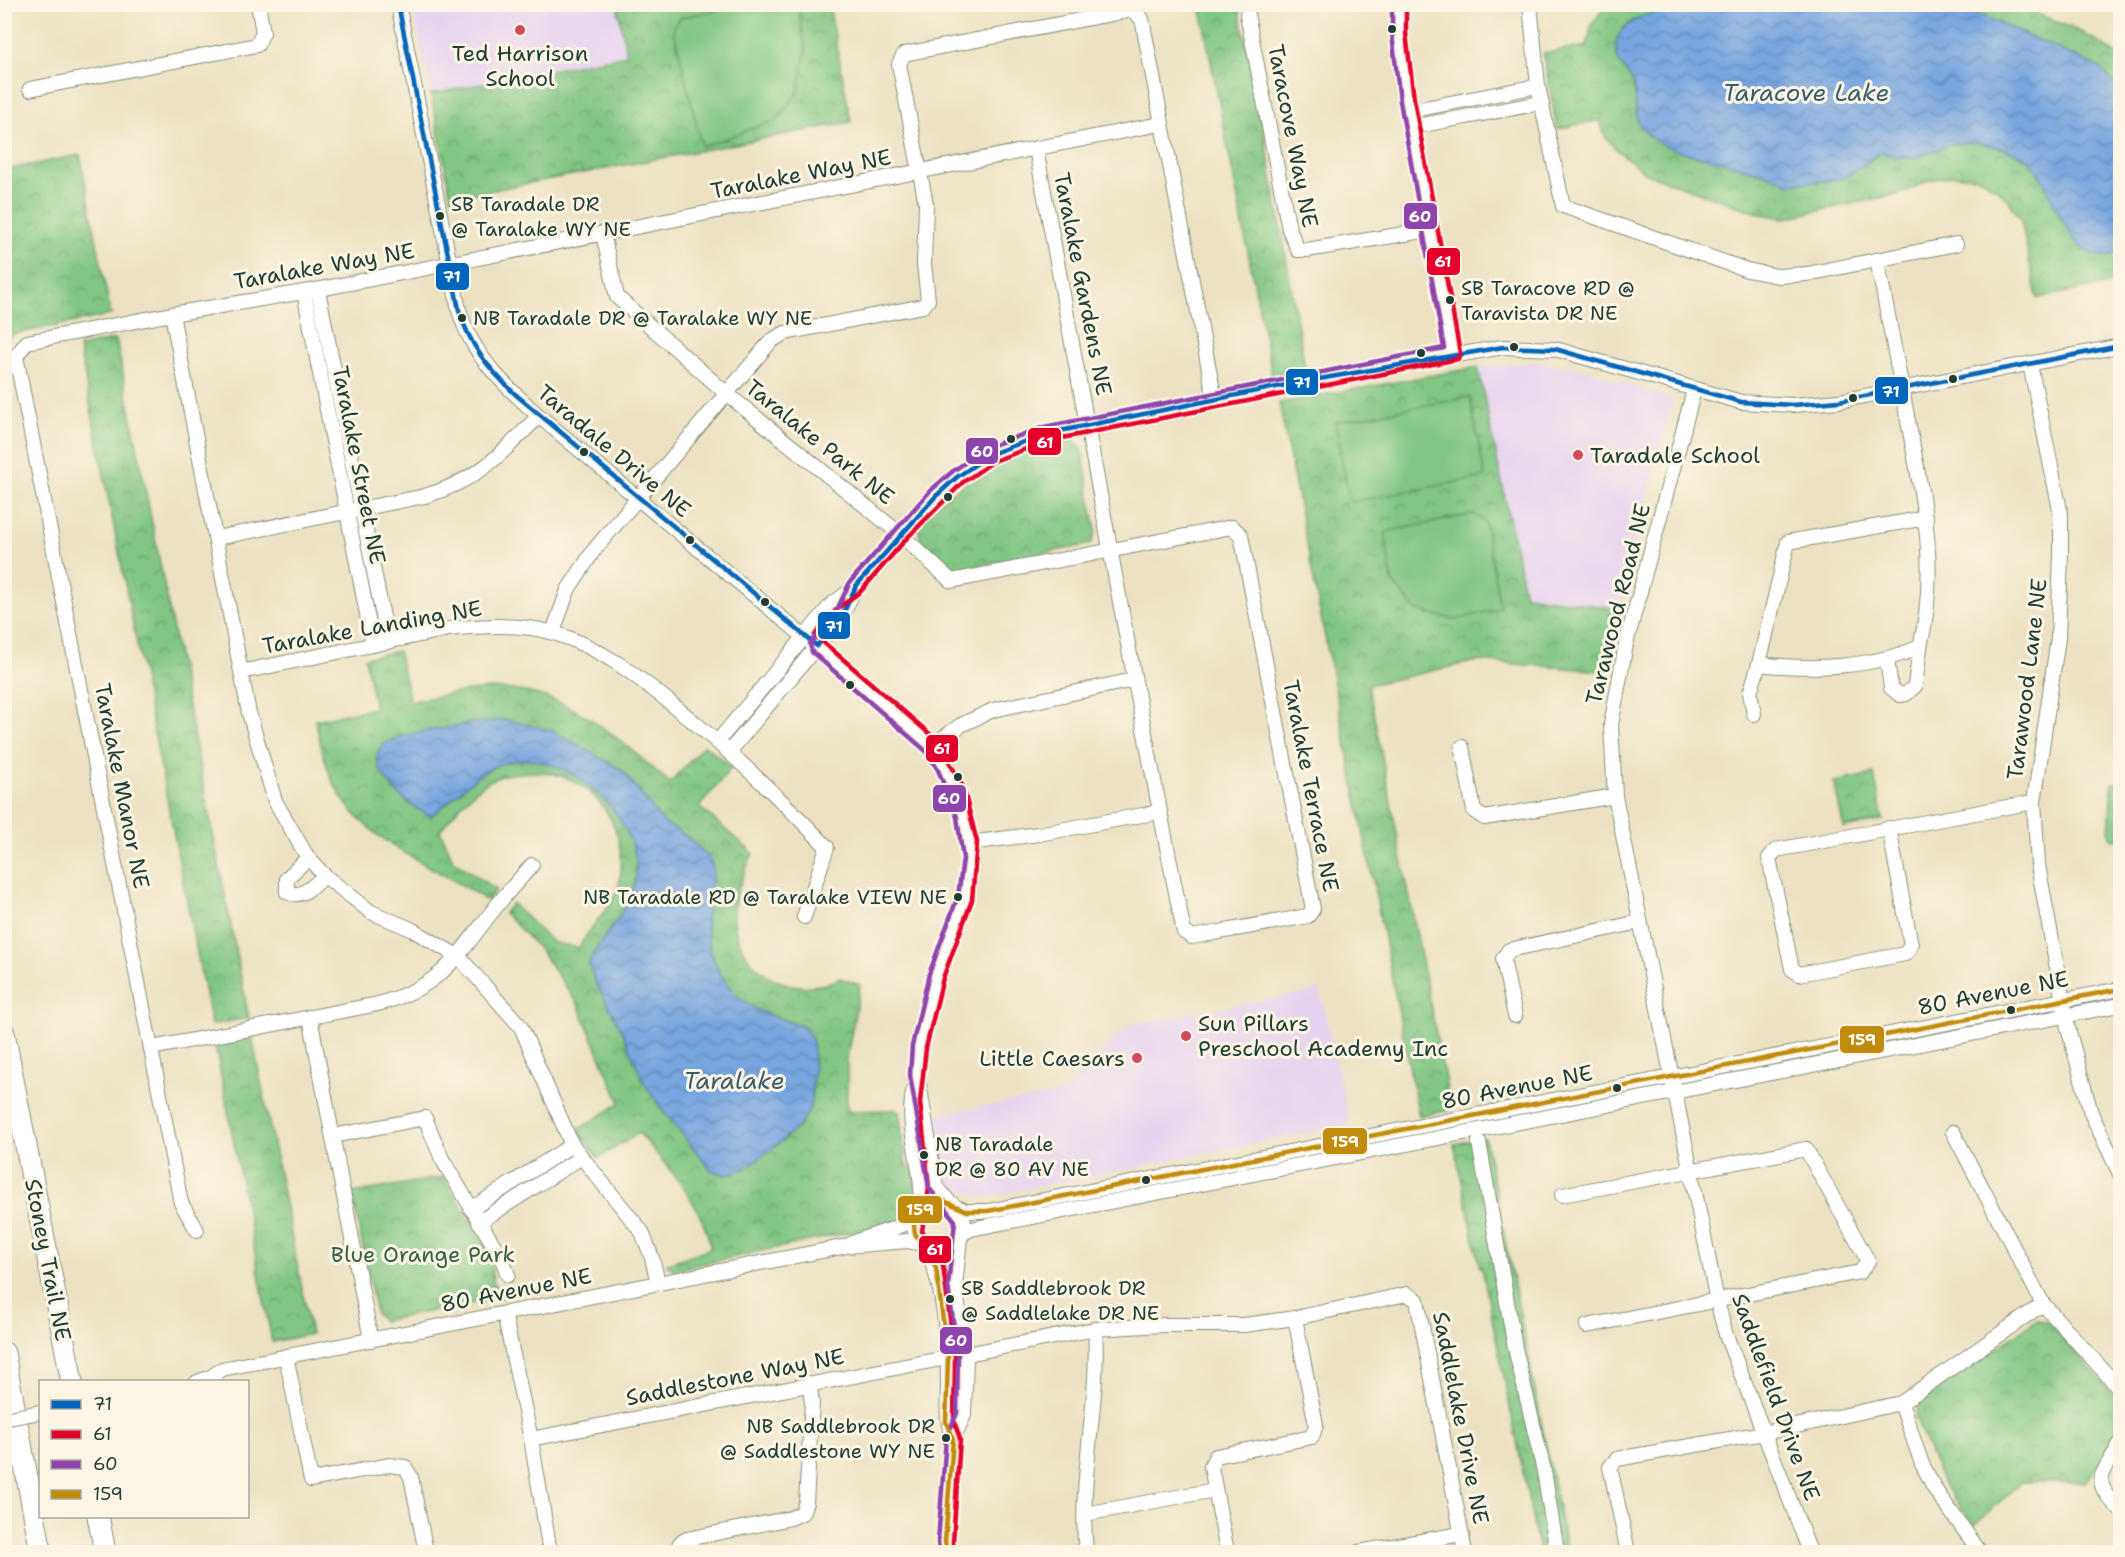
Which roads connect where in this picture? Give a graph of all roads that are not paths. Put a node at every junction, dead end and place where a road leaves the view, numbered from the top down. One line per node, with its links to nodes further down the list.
1 (258, 4): 7 (street)
2 (398, 4): 18 (street, Taradale Drive NE)
3 (1250, 4): 14 (street, Taracove Way NE)
4 (1399, 4): 9 (street)
5 (1530, 4): 6 (street)
6 (1538, 86): 8 (street); 9 (street)
7 (30, 89)
8 (1541, 103): 11 (street); 17 (street)
9 (1409, 111): 11 (street)
10 (1160, 124): 12 (street, Taralake Way NE); 13 (street); 29 (street)
11 (1412, 127): 14 (street)
12 (1036, 149): 13 (street, Taralake Way NE); 31 (street, Taralake Gardens NE)
13 (919, 172): 15 (street, Taralake Way NE); 28 (street)
14 (1429, 230): 24 (street)
15 (603, 234): 18 (street, Taralake Way NE); 28 (street, Taralake Park NE)
16 (1956, 244): 17 (street)
17 (1877, 260): 26 (street)
18 (449, 264): 19 (street, Taralake Way NE); 30 (street, Taradale Drive NE)
19 (318, 290): 20 (street, Taralake Way NE); 33 (street, Taralake Street NE)
20 (304, 292): 21 (street, Taralake Way NE); 33 (street, Taralake Street NE)
21 (172, 314): 23 (street, Taralake Way NE); 36 (street)
22 (2121, 346): 25 (street)
23 (21, 349): 72 (street, Taralake Manor NE)
24 (1453, 354): 27 (street); 29 (street)
25 (2030, 364): 26 (street); 55 (street, Tarawood Lane NE)
26 (1902, 389): 27 (street); 34 (street)
27 (1694, 390): 54 (street, Tarawood Road NE)
28 (727, 394): 32 (street); 35 (street, Taralake Park NE)
29 (1215, 401): 31 (street)
30 (538, 416): 32 (street, Taradale Drive NE); 33 (street)
31 (1088, 427): 35 (street); 37 (street, Taralake Terrace NE)
32 (637, 498): 39 (street); 40 (street, Taradale Drive NE)
33 (354, 510): 36 (street); 41 (street, Taralake Street NE); 42 (street, Taralake Street NE)
34 (1926, 518): 44 (street); 46 (street)
35 (900, 534): 37 (street, Taralake Park NE); 38 (street)
36 (216, 538): 47 (street)
37 (1108, 549): 48 (street, Taralake Terrace NE); 56 (street, Taralake Terrace NE)
38 (856, 586): 40 (street); 43 (street)
39 (553, 632): 41 (street, Taralake Landing NE); 50 (street, Taralake Landing NE)
40 (805, 636): 43 (street, Taradale Drive NE); 50 (street)
41 (388, 642): 42 (street, Taralake Landing NE)
42 (373, 645): 47 (street, Taralake Landing NE)
43 (817, 646): 51 (street, Taradale Drive NE); 53 (street)
44 (1920, 647): 45 (street); 45 (street)
45 (1887, 659): 46 (street)
46 (1759, 664): 49 (street)
47 (241, 672): 59 (street)
48 (1133, 680): 51 (street); 56 (street, Taralake Terrace NE)
49 (1754, 714)
50 (718, 741): 53 (street, Taralake Landing NE)
51 (932, 746): 58 (street, Taradale Drive NE)
52 (1462, 747): 54 (street)
53 (730, 751): 62 (street, Taralake Landing NE)
54 (1616, 796): 63 (street, Tarawood Road NE)
55 (2034, 802): 57 (street); 66 (street, Tarawood Lane NE)
56 (1159, 812): 58 (street)
57 (1888, 828): 57 (street)
58 (970, 843): 73 (street, Taradale Drive NE)
59 (308, 858): 61 (street); 61 (street)
60 (532, 865): 64 (street)
61 (325, 876): 64 (street)
62 (804, 917)
63 (1640, 922): 68 (street); 74 (street, Tarawood Road NE)
64 (459, 957): 70 (street); 79 (street)
65 (2121, 989): 66 (street, 80 Avenue NE)
66 (2062, 1000): 69 (street, Tarawood Lane NE); 74 (street, 80 Avenue NE)
67 (2121, 1005): 69 (street, 80 Avenue NE)
68 (1515, 1016)
69 (2066, 1016): 75 (street, 80 Avenue NE); 82 (street, Tarawood Lane NE)
70 (310, 1017): 72 (street); 77 (street)
71 (4, 1033): 105 (highway, Stoney Trail NE)
72 (152, 1048): 88 (street, Taralake Manor NE)
73 (917, 1076): 84 (street, Taradale Drive NE); 86 (street, Taradale Drive NE)
74 (1673, 1078): 75 (street, Saddlefield Drive NE); 84 (street, 80 Avenue NE)
75 (1676, 1094): 81 (street, Saddlefield Drive NE); 89 (street, 80 Avenue NE)
76 (1953, 1132): 95 (street)
77 (333, 1136): 85 (street); 100 (street)
78 (1479, 1142): 132 (street)
79 (572, 1145): 80 (street); 85 (street)
80 (580, 1158): 87 (street); 93 (street)
81 (1692, 1172): 83 (street); 94 (street, Saddlefield Drive NE); 94 (street)
82 (2121, 1174)
83 (1562, 1195)
84 (953, 1205): 86 (street); 89 (street)
85 (471, 1209): 87 (street)
86 (918, 1211): 90 (street); 91 (street, 80 Avenue NE)
87 (479, 1222): 92 (street)
88 (196, 1230)
89 (961, 1236): 90 (street); 102 (street)
90 (924, 1245): 91 (street, 80 Avenue NE); 104 (street)
91 (847, 1246): 93 (street, 80 Avenue NE)
92 (508, 1275)
93 (658, 1283): 96 (street, 80 Avenue NE)
94 (1717, 1301): 98 (street); 112 (street, Saddlefield Drive NE)
95 (2043, 1304): 108 (street); 109 (street)
96 (504, 1313): 100 (street, 80 Avenue NE); 113 (street)
97 (1295, 1318): 99 (street, Saddlelake Drive NE); 116 (street); 120 (street, Saddlelake Drive NE)
98 (1587, 1326)
99 (1095, 1329): 102 (street, Saddlelake Drive NE); 118 (street)
100 (371, 1340): 103 (street, 80 Avenue NE)
101 (4, 1353): 122 (highway)
102 (966, 1355): 104 (street, Saddlelake Drive NE); 114 (street)
103 (286, 1356): 106 (street, 80 Avenue NE); 124 (street)
104 (948, 1358): 107 (street, Saddlestone Way NE); 114 (street)
105 (72, 1380)
106 (203, 1380)
107 (809, 1383): 113 (street, Saddlestone Way NE); 126 (street)
108 (2121, 1389)
109 (1901, 1403): 112 (street); 135 (street)
110 (39, 1412): 111 (street, bridge)
111 (4, 1419)
112 (1764, 1433): 133 (street); 134 (street, Saddlefield Drive NE)
113 (531, 1439): 125 (street)
114 (952, 1439): 127 (street)
115 (2121, 1444): 117 (street)
116 (1215, 1490): 118 (street); 129 (street)
117 (2121, 1510)
118 (1085, 1515): 128 (street)
119 (98, 1518): 123 (highway)
120 (1461, 1534): 121 (street); 131 (street, Saddlelake Drive NE)
121 (1383, 1550): 130 (street)
122 (42, 1552)
123 (105, 1552)
124 (426, 1552)
125 (550, 1552)
126 (677, 1552)
127 (947, 1552)
128 (1086, 1552)
129 (1227, 1552)
130 (1359, 1552)
131 (1465, 1552)
132 (1557, 1552)
133 (1628, 1552)
134 (1810, 1552)
135 (1980, 1552)

